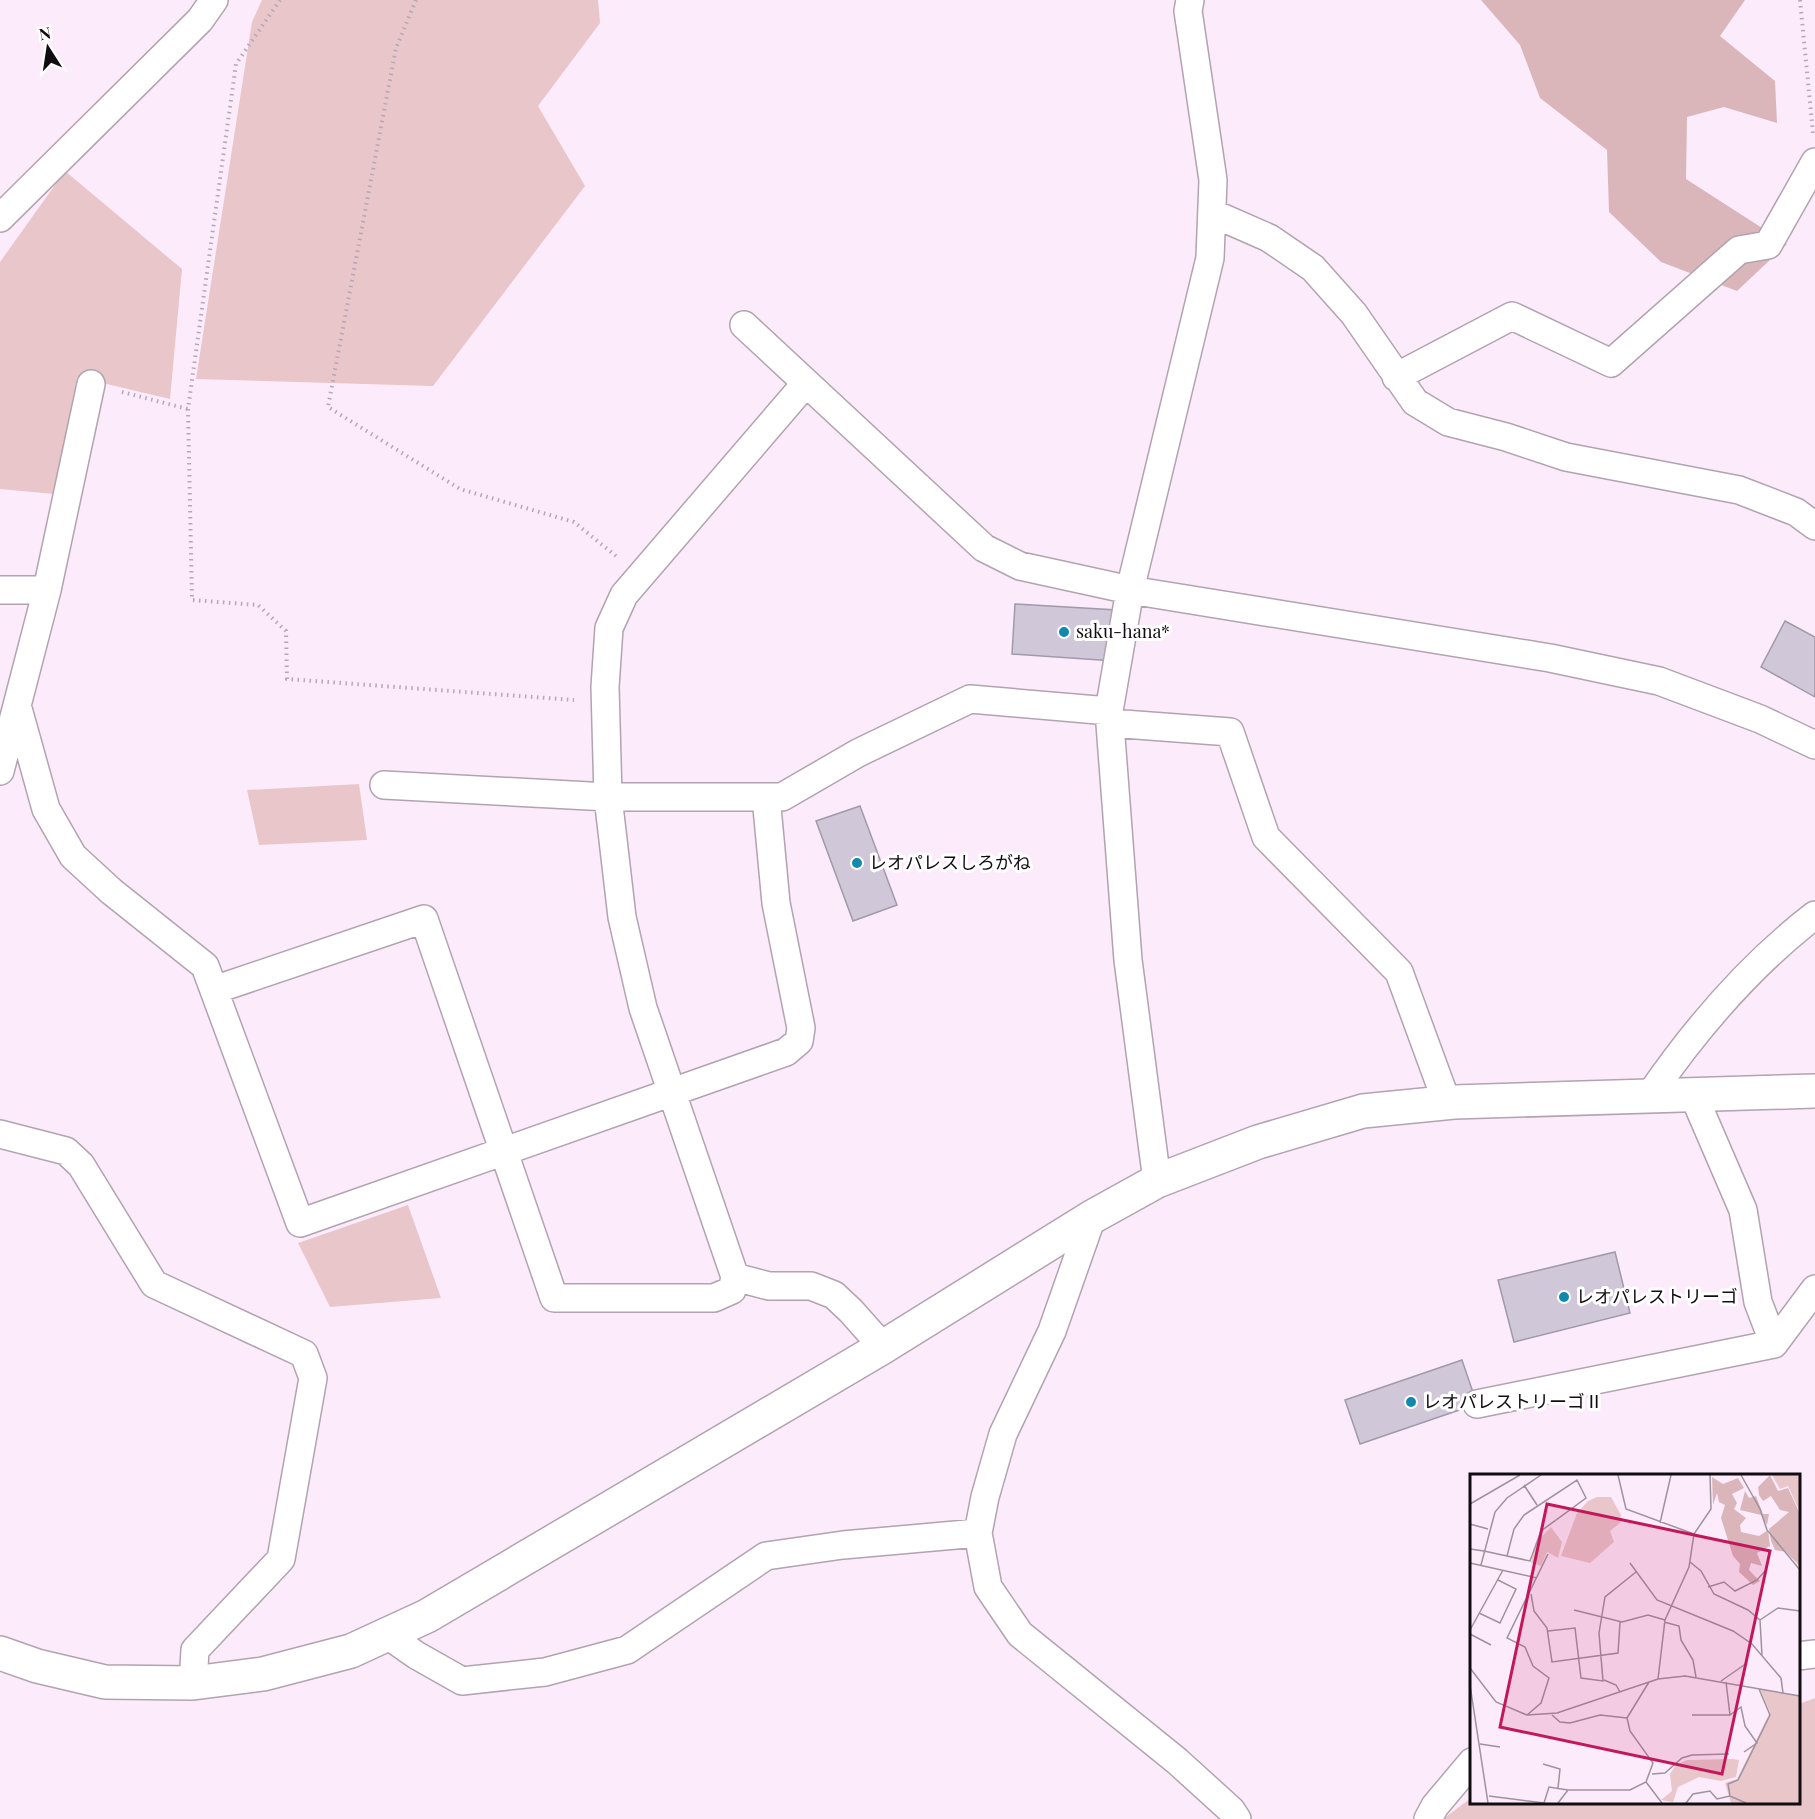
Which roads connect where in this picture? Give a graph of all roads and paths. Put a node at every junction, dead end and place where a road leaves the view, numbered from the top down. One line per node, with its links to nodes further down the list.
1 (214, 0): 9 (street)
2 (280, 0): 14 (path)
3 (416, 0): 16 (path)
4 (1190, 0): 8 (street)
5 (1800, 0): 6 (path)
6 (1813, 135)
7 (1815, 162): 11 (street)
8 (1212, 213): 11 (street); 19 (street)
9 (0, 218)
10 (744, 325): 12 (street)
11 (1396, 377): 15 (street)
12 (806, 383): 16 (street); 19 (street)
13 (91, 384): 14 (path); 18 (street)
14 (188, 409): 20 (path)
15 (1815, 526)
16 (641, 576): 20 (street)
17 (0, 590): 18 (street)
18 (47, 590): 21 (street)
19 (1130, 590): 22 (street); 23 (street)
20 (605, 703): 26 (street)
21 (17, 705): 24 (street); 29 (street)
22 (1109, 717): 27 (street); 34 (street); 37 (street)
23 (1815, 745)
24 (0, 771)
25 (384, 785): 26 (street)
26 (608, 796): 27 (street); 31 (street)
27 (766, 797): 31 (street)
28 (1815, 915): 33 (street)
29 (214, 990): 36 (street); 36 (street)
30 (1815, 1091): 32 (street)
31 (672, 1092): 36 (street); 39 (street)
32 (1693, 1094): 33 (street); 41 (street)
33 (1650, 1095): 34 (street)
34 (1447, 1103): 37 (street)
35 (0, 1134): 49 (street)
36 (504, 1151): 39 (street)
37 (1157, 1181): 38 (street)
38 (1092, 1217): 42 (street); 44 (street)
39 (735, 1276): 42 (street)
40 (1815, 1289): 41 (street)
41 (1774, 1344): 43 (street)
42 (883, 1347): 45 (street)
43 (1477, 1404)
44 (978, 1533): 45 (street); 51 (street)
45 (386, 1634): 49 (street)
46 (0, 1653): 49 (street)
47 (1815, 1654): 48 (street)
48 (1800, 1656)
49 (193, 1683)
50 (1470, 1764): 52 (street)
51 (1237, 1819)
52 (1428, 1819)

